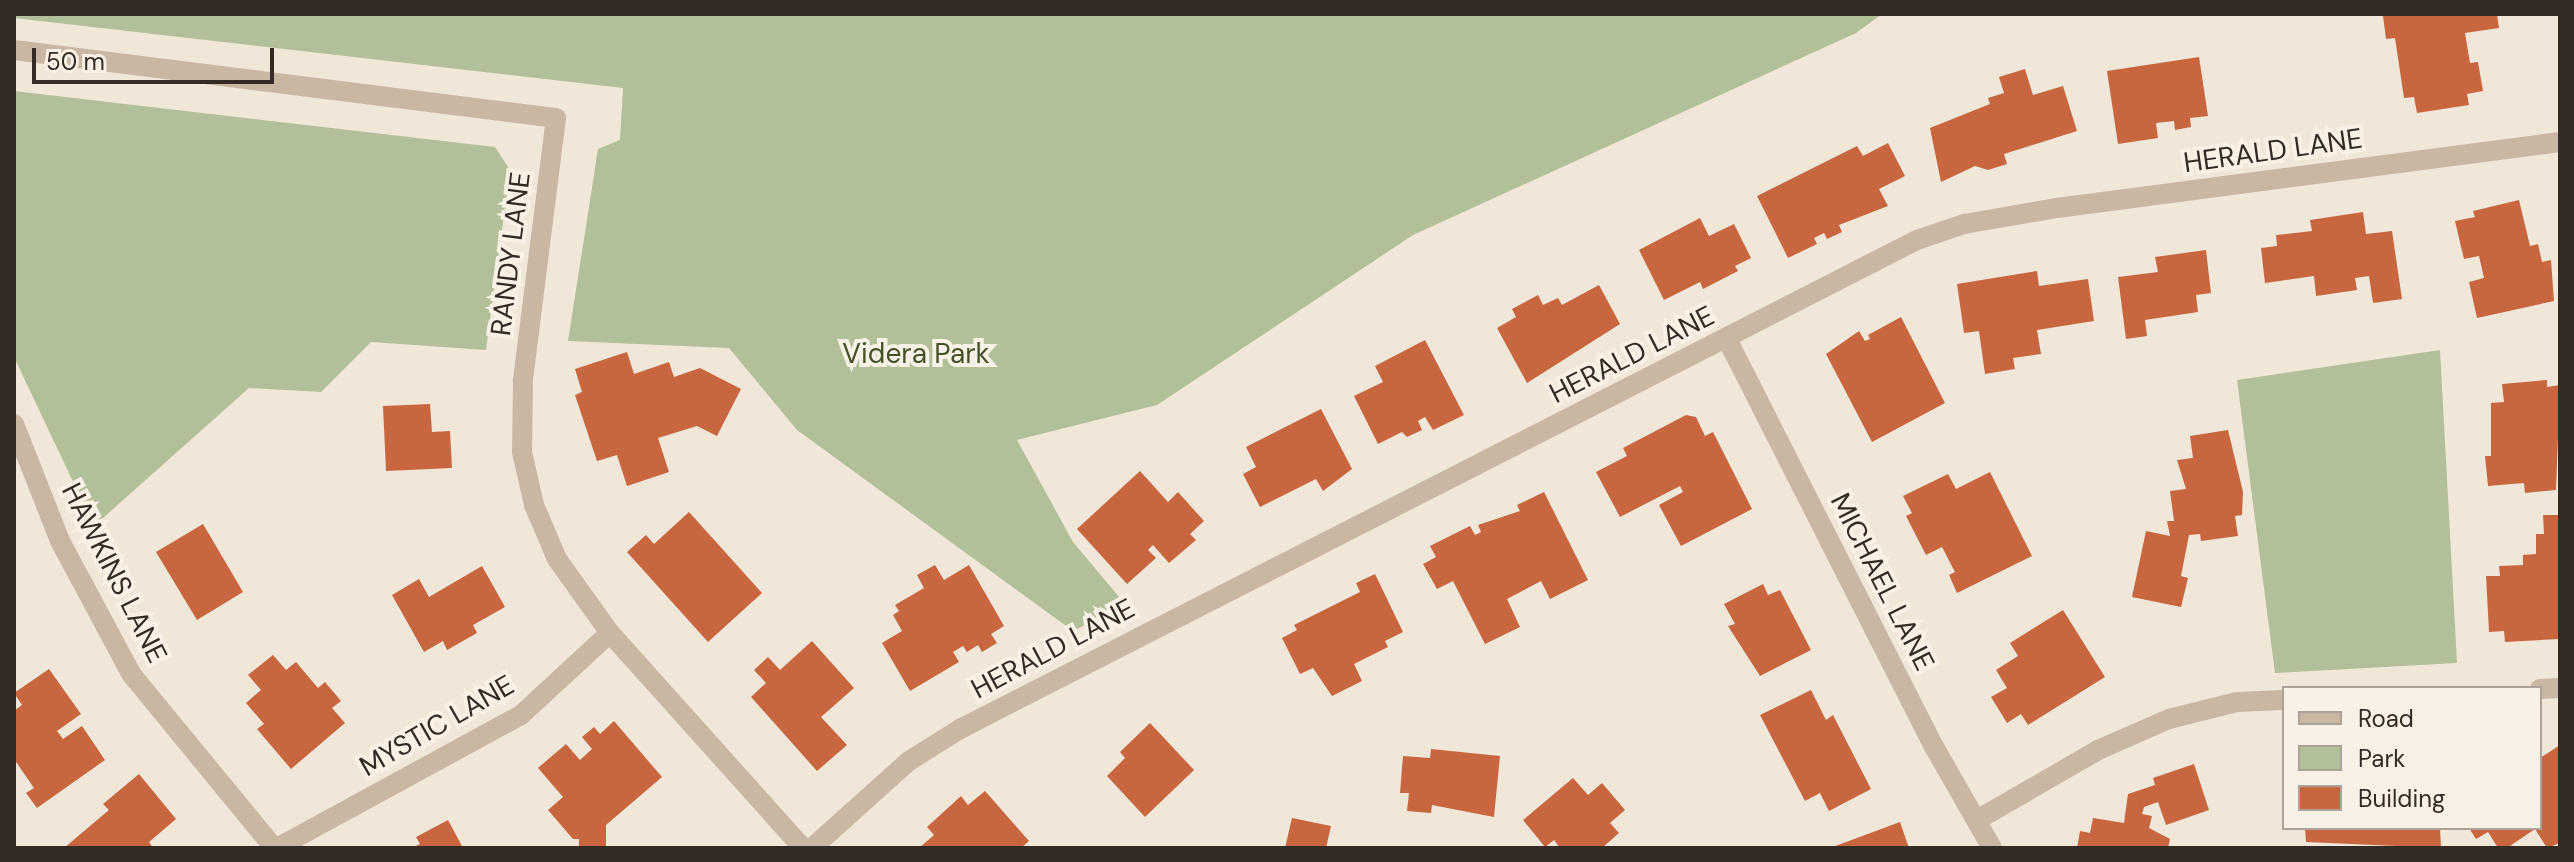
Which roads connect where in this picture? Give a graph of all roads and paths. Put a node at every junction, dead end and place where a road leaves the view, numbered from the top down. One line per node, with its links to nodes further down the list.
1 (14, 50): 5 (street, RANDY LANE)
2 (2560, 142): 3 (street, HERALD LANE)
3 (1727, 339): 7 (street, MICHAEL LANE); 10 (street, HERALD LANE)
4 (14, 424): 8 (street, HAWKINS LANE)
5 (610, 633): 8 (street, MYSTIC LANE); 9 (street, RANDY LANE)
6 (2282, 700): 7 (street)
7 (1977, 820): 11 (street, MICHAEL LANE)
8 (276, 848)
9 (803, 848)
10 (812, 848)
11 (1992, 848)

